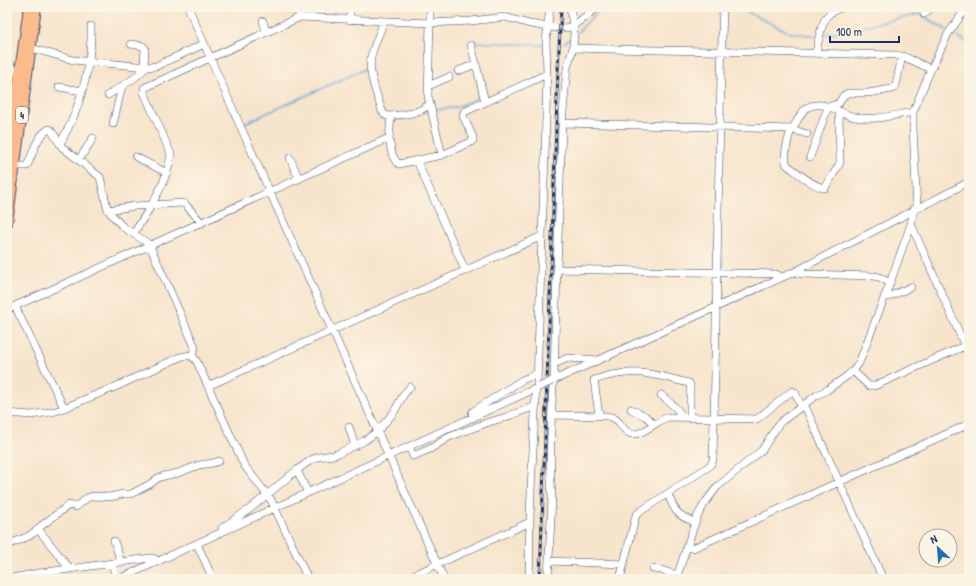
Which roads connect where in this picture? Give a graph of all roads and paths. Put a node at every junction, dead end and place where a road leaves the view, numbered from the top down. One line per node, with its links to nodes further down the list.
1 (29, 7): 28 (highway, 4)
2 (36, 7): 28 (highway, 4)
3 (188, 7): 26 (street)
4 (298, 7): 15 (street)
5 (350, 7): 16 (street)
6 (430, 7): 19 (street)
7 (550, 7): 21 (street)
8 (570, 7): 24 (street)
9 (598, 7): 24 (street)
10 (843, 7): 31 (street)
11 (932, 7): 14 (street)
12 (967, 7): 38 (street)
13 (723, 8): 30 (street)
14 (924, 14)
15 (300, 17): 16 (street); 23 (street)
16 (350, 20): 18 (street)
17 (263, 21): 23 (street)
18 (384, 21): 19 (street); 53 (street)
19 (430, 23): 21 (street); 44 (street)
20 (91, 26): 35 (street)
21 (552, 27): 40 (street)
22 (565, 28): 24 (street)
23 (266, 32): 33 (street)
24 (574, 33): 29 (street)
25 (131, 44): 36 (street)
26 (204, 44): 33 (street); 36 (street)
27 (471, 45): 37 (street)
28 (27, 47): 35 (street); 41 (highway, 4); 68 (highway, 4)
29 (573, 48): 30 (street); 54 (street)
30 (721, 51): 31 (street); 56 (street)
31 (816, 53): 32 (street)
32 (902, 56): 38 (street); 49 (street)
33 (210, 59): 69 (street); 72 (street)
34 (7, 61): 41 (street)
35 (88, 61): 36 (street); 46 (street)
36 (145, 67): 43 (street)
37 (477, 68): 39 (street); 48 (street)
38 (931, 70): 52 (street)
39 (458, 71)
40 (547, 74): 48 (street); 80 (street)
41 (20, 76): 68 (highway, 4)
42 (449, 77): 44 (street)
43 (122, 86): 47 (street); 55 (street)
44 (428, 86): 50 (street)
45 (59, 87): 46 (street)
46 (82, 91): 61 (street)
47 (108, 95)
48 (486, 102): 62 (street)
49 (828, 106): 51 (street); 57 (street); 64 (street)
50 (431, 108): 53 (street); 62 (street)
51 (839, 111): 52 (street); 57 (street)
52 (913, 112): 74 (street)
53 (391, 116): 60 (street)
54 (562, 123): 56 (street); 82 (street)
55 (114, 124)
56 (721, 127): 57 (street); 84 (street)
57 (791, 129): 58 (street)
58 (807, 134)
59 (93, 138): 66 (street)
60 (389, 138): 67 (street); 70 (street)
61 (60, 144): 66 (street); 68 (street)
62 (442, 155): 67 (street)
63 (136, 157): 69 (street)
64 (810, 157)
65 (290, 158): 70 (street)
66 (78, 160): 75 (street)
67 (417, 161): 83 (street)
68 (10, 166): 76 (highway, 4)
69 (167, 173): 73 (street)
70 (299, 179): 72 (street)
71 (969, 182): 74 (street)
72 (270, 192): 77 (street); 93 (street)
73 (152, 206): 75 (street); 77 (street); 79 (street)
74 (916, 209): 78 (street); 85 (street)
75 (108, 210): 79 (street)
76 (7, 223)
77 (202, 223): 81 (street)
78 (911, 224): 87 (street); 94 (street)
79 (134, 234): 81 (street)
80 (542, 236): 83 (street); 100 (street)
81 (150, 246): 90 (street); 96 (street)
82 (556, 269): 84 (street); 98 (street)
83 (465, 270): 93 (street)
84 (717, 272): 86 (street); 91 (street)
85 (794, 272): 86 (street); 87 (street)
86 (781, 277): 91 (street)
87 (890, 283): 89 (street)
88 (911, 287): 89 (street)
89 (884, 297): 99 (street)
90 (15, 306): 92 (street); 108 (street)
91 (716, 307): 97 (street); 115 (street)
92 (7, 309)
93 (332, 330): 102 (street); 119 (street)
94 (967, 345): 95 (street); 99 (street)
95 (969, 355)
96 (192, 356): 102 (street); 108 (street)
97 (600, 360): 98 (street); 101 (street)
98 (554, 364): 101 (street)
99 (853, 371): 106 (street)
100 (537, 374): 104 (street); 113 (street)
101 (553, 381): 104 (street, bridge); 111 (street)
102 (208, 386): 127 (street)
103 (410, 387): 119 (street)
104 (537, 388): 107 (street); 113 (street)
105 (661, 395): 114 (street)
106 (802, 405): 115 (street); 125 (street); 131 (street)
107 (536, 406): 121 (street); 130 (street)
108 (64, 408): 110 (street)
109 (631, 409): 116 (street)
110 (7, 413)
111 (552, 415): 112 (street); 139 (street)
112 (599, 415): 114 (street); 116 (street)
113 (473, 418): 121 (street)
114 (686, 418): 115 (street); 116 (street)
115 (714, 418): 128 (street)
116 (654, 424)
117 (969, 424): 125 (street)
118 (349, 427): 120 (street)
119 (378, 431): 120 (street); 122 (street)
120 (356, 446): 124 (street)
121 (409, 447): 122 (street)
122 (390, 456): 126 (street); 142 (street)
123 (219, 462): 132 (street)
124 (297, 470): 126 (street); 127 (street)
125 (839, 482): 137 (street); 157 (street)
126 (308, 493): 129 (street)
127 (267, 494): 129 (street); 133 (street)
128 (668, 494): 131 (street); 143 (street)
129 (275, 508): 133 (street); 151 (street)
130 (530, 522): 142 (street); 154 (street)
131 (695, 522): 137 (street)
132 (38, 529): 136 (street); 144 (street)
133 (221, 532): 135 (street)
134 (114, 541): 140 (street)
135 (196, 544): 138 (street); 150 (street)
136 (7, 545)
137 (686, 547): 146 (street)
138 (158, 561): 140 (street); 149 (street)
139 (549, 561): 143 (street); 155 (street)
140 (121, 562): 141 (street)
141 (112, 563): 144 (street); 148 (street)
142 (438, 564): 152 (street); 153 (street)
143 (624, 564): 156 (street)
144 (70, 569): 147 (street)
145 (653, 569): 146 (street)
146 (676, 577)
147 (7, 579)
148 (116, 579)
149 (119, 579)
150 (213, 579)
151 (308, 579)
152 (405, 579)
153 (444, 579)
154 (529, 579)
155 (548, 579)
156 (620, 579)
157 (883, 579)

